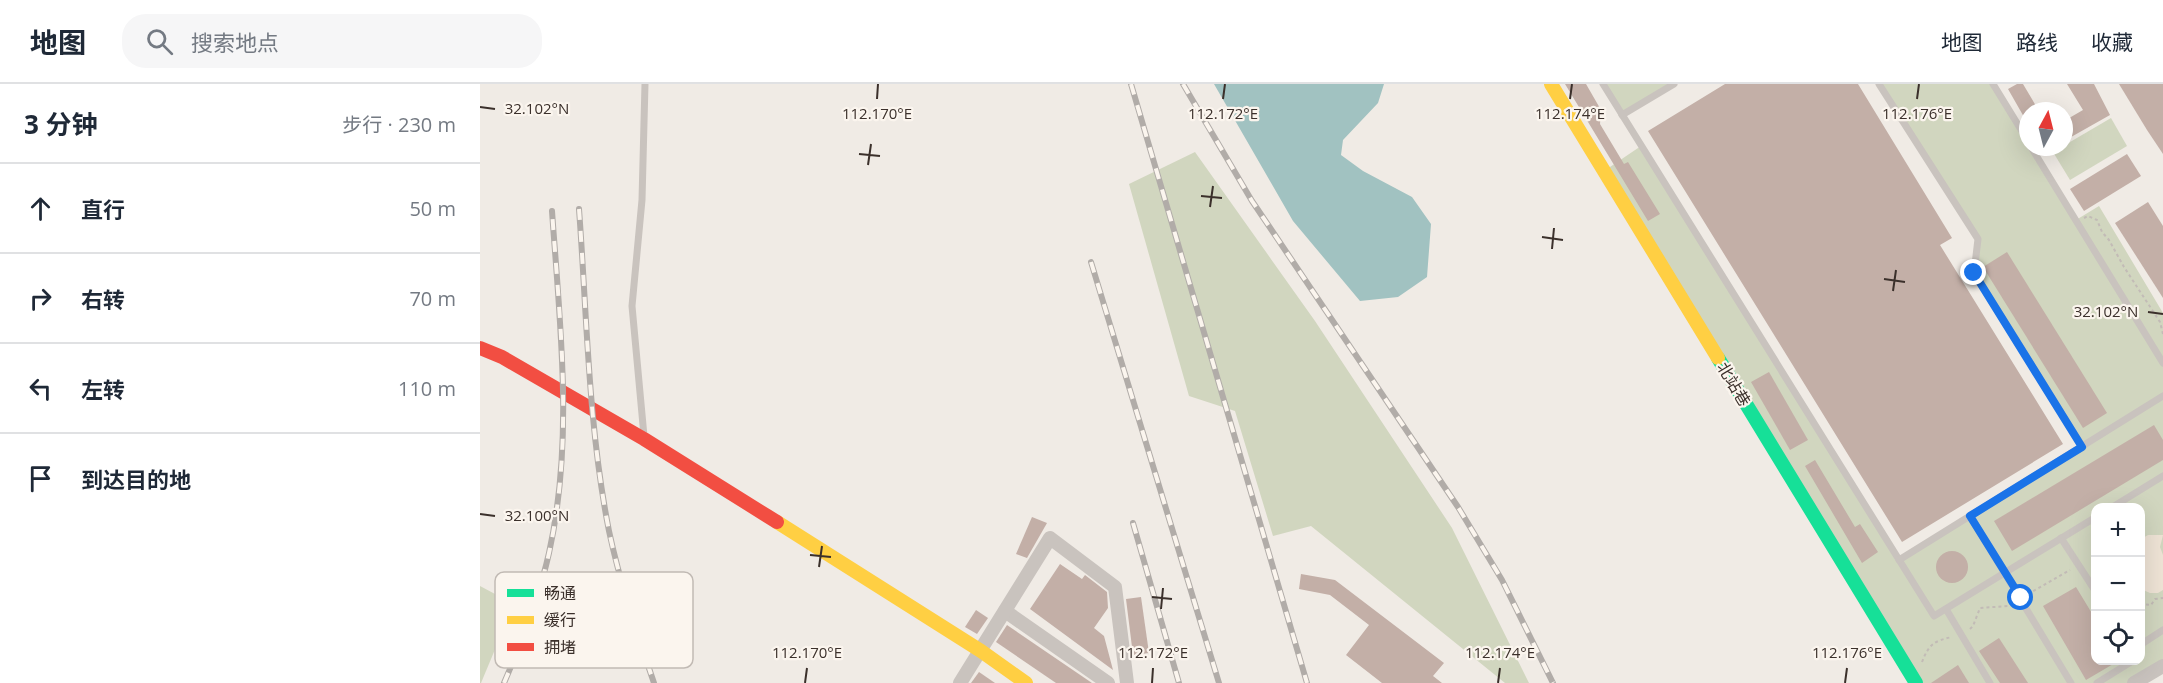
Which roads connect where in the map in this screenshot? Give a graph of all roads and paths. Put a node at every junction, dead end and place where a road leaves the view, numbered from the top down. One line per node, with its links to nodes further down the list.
1 (645, 84): 15 (lane)
2 (1551, 84): 37 (street, 北站巷)
3 (1603, 84): 7 (lane)
4 (1674, 84): 7 (lane)
5 (1879, 84): 16 (lane)
6 (1993, 84): 8 (lane)
7 (1622, 115): 22 (lane)
8 (2019, 126)
9 (2037, 156): 10 (lane)
10 (2078, 223): 11 (path); 13 (lane)
11 (2163, 334)
12 (480, 348): 15 (street)
13 (2163, 363)
14 (2163, 396): 16 (lane)
15 (644, 439): 34 (street)
16 (2082, 447): 19 (lane)
17 (2163, 476): 18 (lane)
18 (2118, 503)
19 (1970, 516): 22 (lane); 24 (lane)
20 (2091, 520): 21 (lane)
21 (2061, 538): 23 (lane); 24 (lane)
22 (1899, 560): 29 (lane)
23 (2078, 565): 25 (lane); 26 (path)
24 (2005, 573): 26 (lane); 29 (lane)
25 (2091, 584)
26 (2021, 598): 32 (path); 43 (lane)
27 (2163, 598): 28 (path)
28 (2145, 604)
29 (1946, 609): 32 (lane)
30 (1005, 611): 34 (street); 40 (street); 41 (street)
31 (2163, 630): 33 (lane)
32 (1961, 636): 37 (path); 42 (lane)
33 (2145, 642)
34 (981, 651): 38 (street); 39 (street)
35 (2126, 665): 44 (lane)
36 (2163, 666): 45 (street)
37 (1915, 682)
38 (960, 683)
39 (1026, 683)
40 (1108, 683)
41 (1127, 683)
42 (1990, 683)
43 (2071, 683)
44 (2097, 683)
45 (2134, 683)

